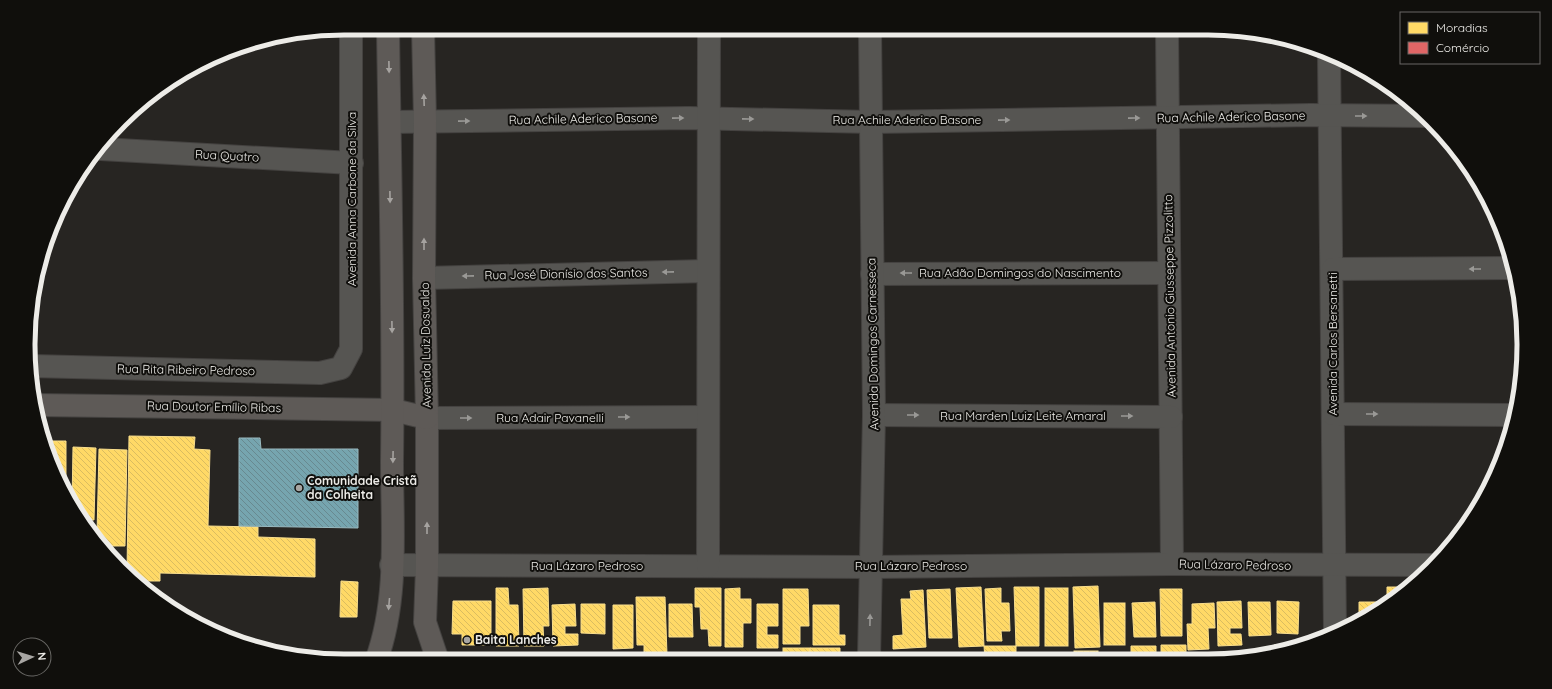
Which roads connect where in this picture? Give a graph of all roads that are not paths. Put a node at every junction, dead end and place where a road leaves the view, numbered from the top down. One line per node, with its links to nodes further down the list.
1 (351, 35): 16 (street, Avenida Anna Carbone da Silva)
2 (388, 35): 13 (street, one-way to 13)
3 (422, 35): 12 (street, Avenida Luiz Dosualdo, one-way to 3)
4 (708, 35): 11 (street)
5 (870, 35): 14 (street, Avenida Domingos Carnesseca)
6 (1167, 35): 10 (street, Avenida Antonio Giusseppe Pizzolitto)
7 (1330, 61): 8 (street, Avenida Carlos Bersanetti)
8 (1330, 116): 9 (street, Rua Achile Aderico Basone, one-way to 9); 10 (street, Rua Achile Aderico Basone); 18 (street, Avenida Carlos Bersanetti)
9 (1416, 116)
10 (1168, 117): 14 (street, Rua Achile Aderico Basone, one-way to 10); 20 (street, Avenida Antonio Giusseppe Pizzolitto)
11 (709, 118): 12 (street, Rua Achile Aderico Basone, one-way to 11); 14 (street, Rua Achile Aderico Basone, one-way to 14); 19 (street)
12 (425, 121): 13 (street, Rua Achile Aderico Basone); 22 (street, Avenida Luiz Dosualdo, one-way to 12)
13 (390, 122): 26 (street, one-way to 26)
14 (872, 122): 21 (street, Avenida Domingos Carnesseca)
15 (105, 149): 16 (street, Rua Quatro)
16 (352, 163): 24 (street, Avenida Anna Carbone da Silva)
17 (1507, 268): 18 (street, one-way to 18)
18 (1333, 269): 27 (street, Avenida Carlos Bersanetti)
19 (707, 271): 22 (street, Rua José Dionísio dos Santos, one-way to 22); 30 (street)
20 (1169, 273): 21 (street, Rua Adão Domingos do Nascimento, one-way to 21); 31 (street, Avenida Antonio Giusseppe Pizzolitto)
21 (872, 274): 28 (street, Avenida Domingos Carnesseca)
22 (424, 278): 32 (street, Avenida Luiz Dosualdo)
23 (36, 366): 24 (street, Rua Rita Ribeiro Pedroso)
24 (341, 368)
25 (41, 405): 26 (street, Rua Doutor Emílio Ribas)
26 (393, 410): 32 (street, Rua Adair Pavanelli); 34 (street, one-way to 34)
27 (1334, 414): 29 (street, one-way to 29); 35 (street, Avenida Carlos Bersanetti)
28 (874, 415): 31 (street, Rua Marden Luiz Leite Amaral, one-way to 31); 39 (street, Avenida Domingos Carnesseca)
29 (1509, 415)
30 (708, 417): 32 (street, Rua Adair Pavanelli, one-way to 30); 37 (street)
31 (1171, 417): 33 (street, Avenida Antonio Giusseppe Pizzolitto)
32 (427, 418): 38 (street, Avenida Luiz Dosualdo, one-way to 32)
33 (1172, 564): 35 (street, Rua Lázaro Pedroso); 39 (street, Rua Lázaro Pedroso)
34 (391, 565): 38 (street, Rua Lázaro Pedroso); 41 (street, one-way to 41)
35 (1334, 565): 36 (street, Rua Lázaro Pedroso); 40 (street, Avenida Carlos Bersanetti)
36 (1424, 565)
37 (708, 566): 38 (street, Rua Lázaro Pedroso); 39 (street, Rua Lázaro Pedroso)
38 (427, 567): 42 (street, Avenida Luiz Dosualdo)
39 (871, 567): 43 (street, Avenida Domingos Carnesseca, one-way to 39)
40 (1335, 626)
41 (378, 654)
42 (435, 654)
43 (869, 654)

